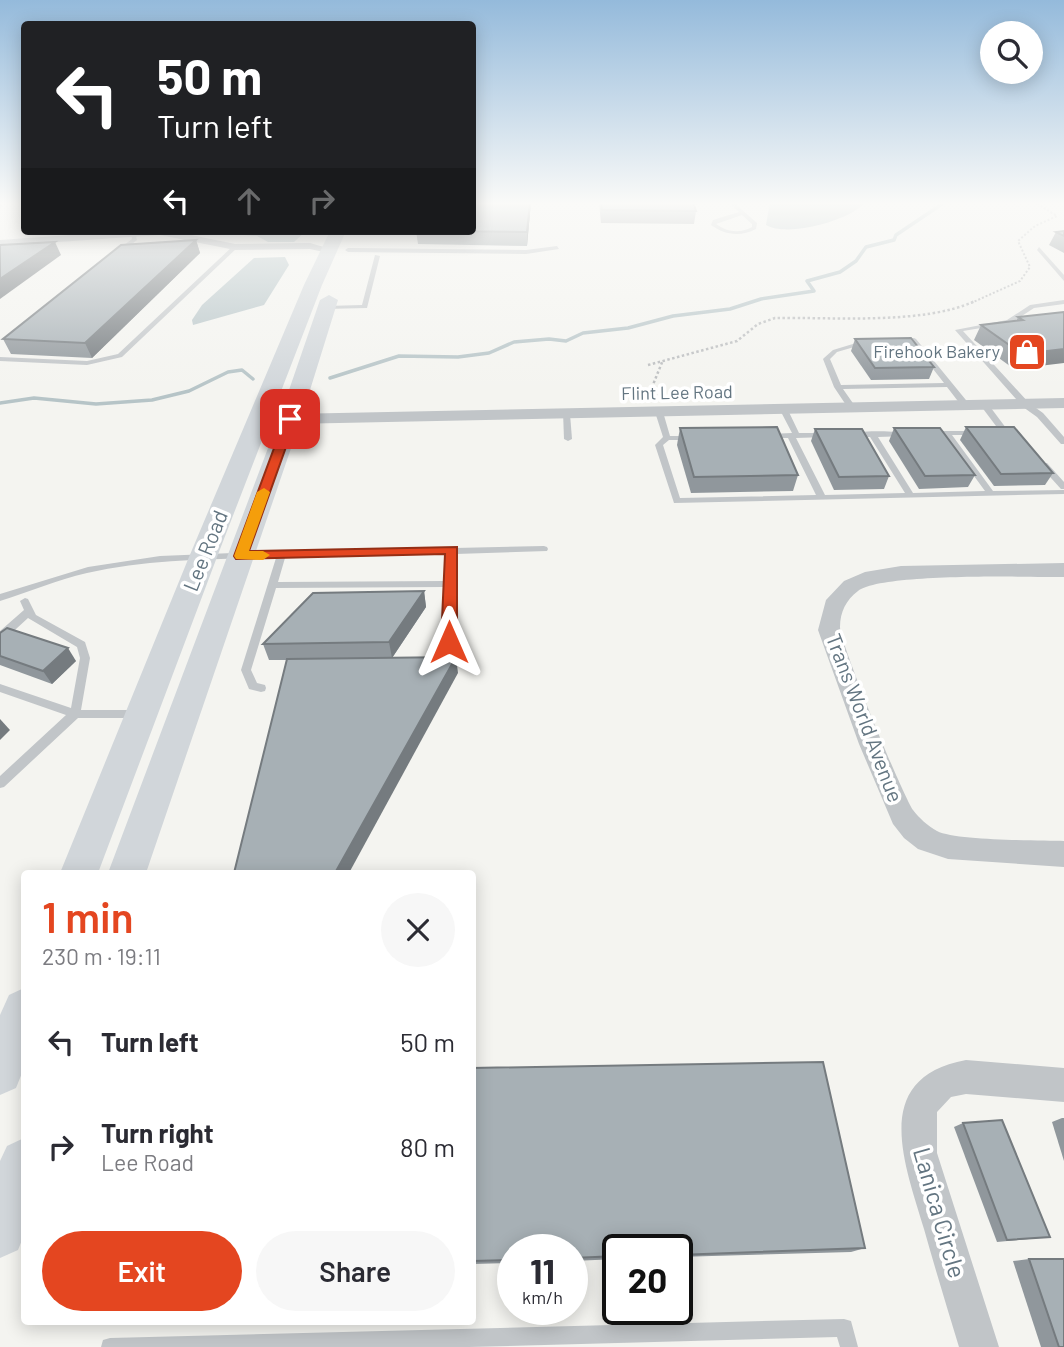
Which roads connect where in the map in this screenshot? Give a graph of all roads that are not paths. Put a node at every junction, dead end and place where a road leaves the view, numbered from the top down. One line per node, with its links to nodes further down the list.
1 (216, 265): 11 (lane)
2 (329, 265): 47 (street, Lee Road)
3 (334, 265): 8 (street, Lee Road)
4 (375, 265): 8 (lane)
5 (1053, 265): 6 (lane)
6 (1064, 279)
7 (1064, 302): 15 (lane)
8 (326, 307): 22 (street, Lee Road)
9 (877, 341): 13 (lane)
10 (889, 341): 12 (lane)
11 (0, 359)
12 (949, 385): 13 (lane); 17 (lane)
13 (838, 387): 18 (lane)
14 (1064, 403): 15 (street, Flint Lee Road)
15 (1026, 405): 16 (street, Flint Lee Road); 36 (lane)
16 (985, 406): 17 (street, Flint Lee Road); 24 (lane)
17 (967, 407): 18 (street, Flint Lee Road)
18 (853, 409): 19 (street, Flint Lee Road)
19 (784, 410): 20 (street, Flint Lee Road); 31 (lane)
20 (659, 412): 21 (street, Flint Lee Road); 33 (lane)
21 (566, 414): 22 (street, Flint Lee Road); 35 (lane)
22 (290, 419): 46 (street, Lee Road)
23 (993, 432): 24 (lane)
24 (1005, 432): 32 (lane)
25 (946, 433): 26 (lane); 27 (lane); 40 (lane)
26 (982, 433)
27 (872, 434): 29 (lane); 41 (lane)
28 (835, 435): 31 (lane)
29 (847, 435)
30 (764, 436): 31 (lane)
31 (794, 436): 42 (lane)
32 (1015, 437)
33 (667, 438): 34 (lane); 42 (lane)
34 (695, 438)
35 (568, 439)
36 (1064, 442)
37 (1040, 459): 38 (lane)
38 (1064, 487)
39 (1064, 492): 40 (lane)
40 (991, 494): 41 (lane)
41 (911, 496): 42 (lane)
42 (822, 498)
43 (544, 549): 44 (lane)
44 (452, 550): 45 (lane); 49 (lane)
45 (281, 555): 46 (lane); 50 (lane)
46 (241, 556): 47 (lane); 63 (street, Lee Road)
47 (203, 557): 51 (lane); 59 (street, Lee Road)
48 (1064, 570): 61 (street, Trans World Avenue)
49 (449, 584): 50 (lane); 55 (lane)
50 (273, 585): 57 (lane)
51 (0, 598)
52 (25, 601): 53 (lane)
53 (28, 612): 54 (lane); 58 (lane)
54 (0, 637)
55 (449, 642)
56 (0, 688): 58 (lane)
57 (261, 688)
58 (75, 714): 59 (lane); 60 (lane)
59 (142, 714): 62 (street, Lee Road)
60 (0, 783)
61 (1064, 854)
62 (80, 870)
63 (129, 870)
64 (21, 1018): 65 (street)
65 (0, 1072)
66 (1064, 1084): 71 (street, Lanica Circle)
67 (21, 1172): 68 (street)
68 (0, 1232)
69 (110, 1347): 70 (lane)
70 (849, 1347)
71 (979, 1347)

